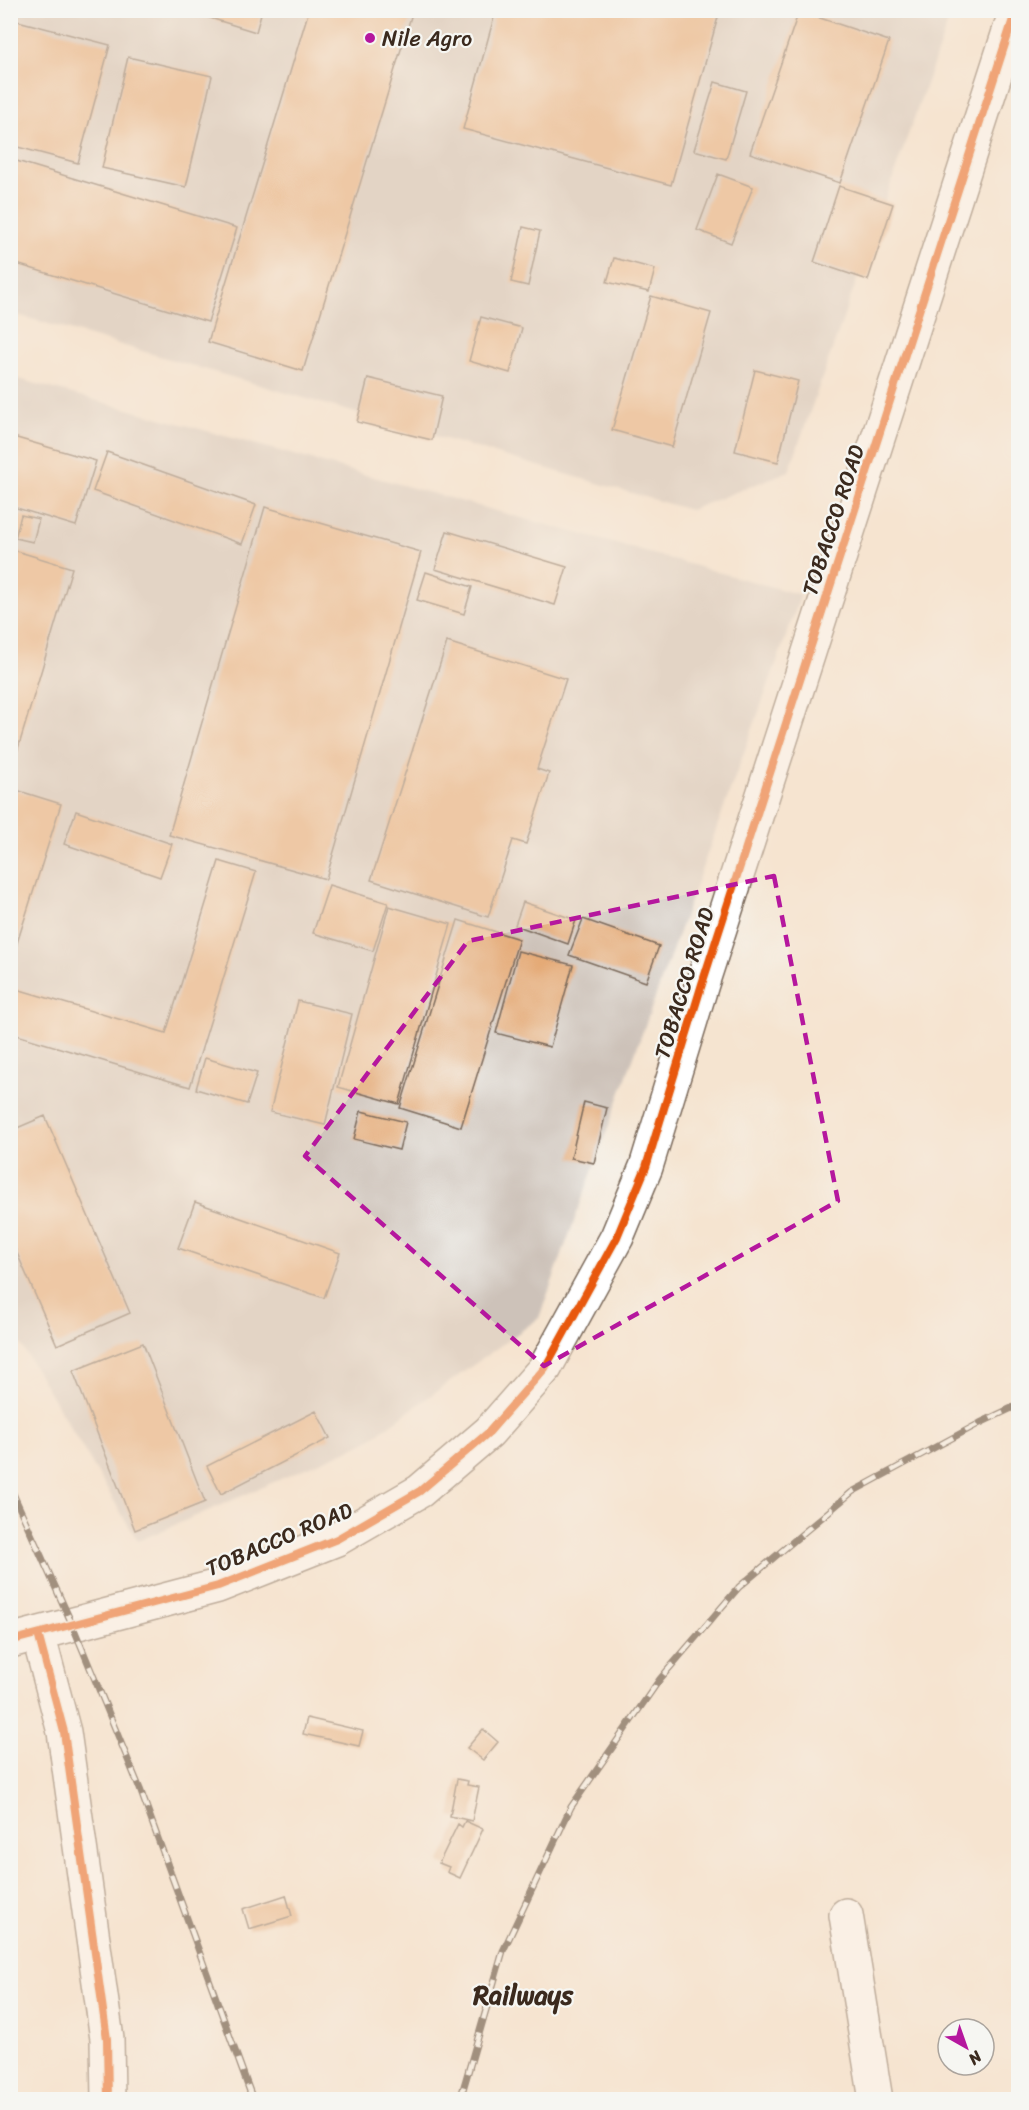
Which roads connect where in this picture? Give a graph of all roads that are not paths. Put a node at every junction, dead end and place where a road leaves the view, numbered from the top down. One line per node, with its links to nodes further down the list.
1 (1016, 10): 2 (street, TOBACCO ROAD)
2 (24, 1637): 4 (street)
3 (846, 1915): 5 (street)
4 (108, 2100)
5 (876, 2100)

